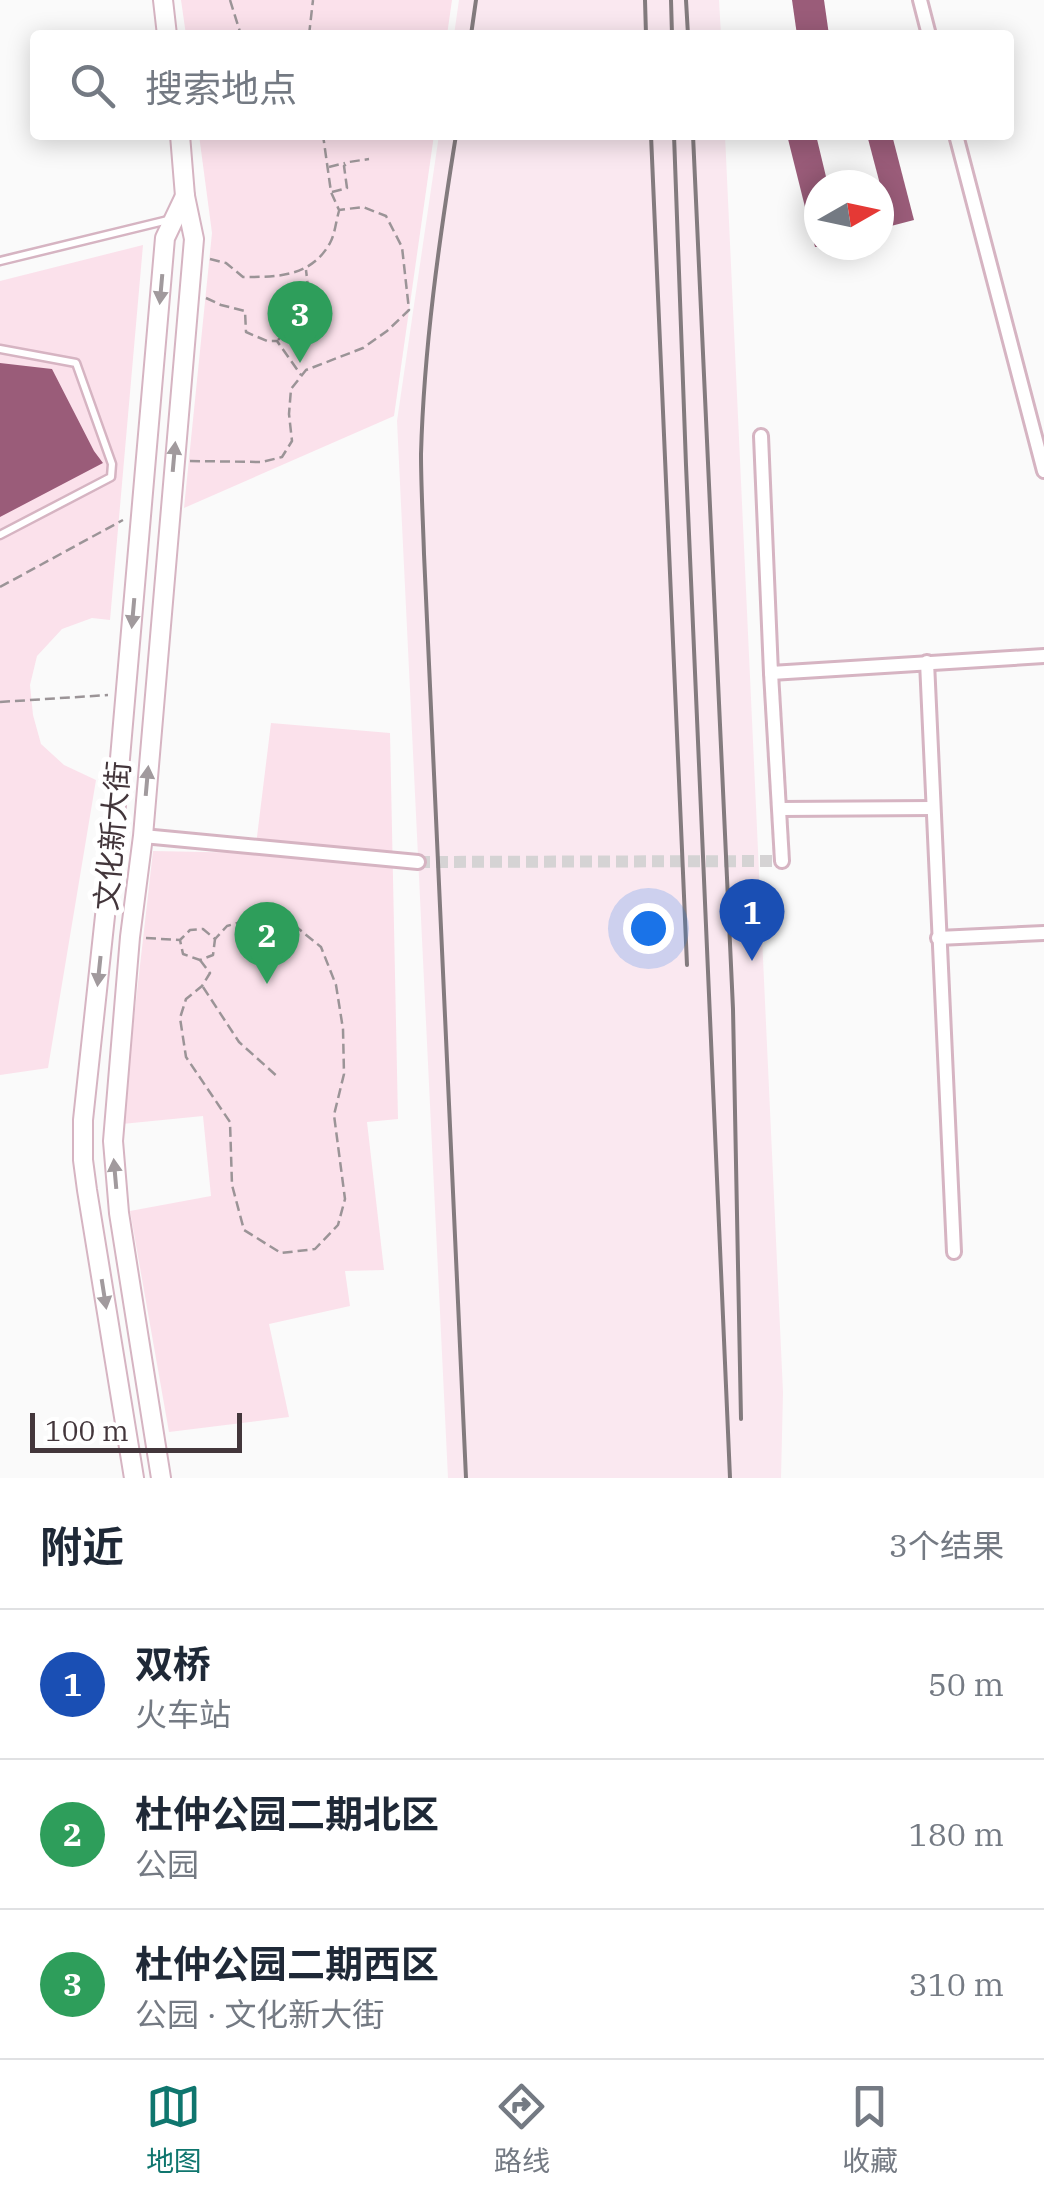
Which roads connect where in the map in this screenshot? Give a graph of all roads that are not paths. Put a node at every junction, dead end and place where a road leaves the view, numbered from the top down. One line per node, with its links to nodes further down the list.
1 (163, 0): 3 (street)
2 (920, 0): 4 (street)
3 (167, 30)
4 (928, 30)
5 (180, 140): 7 (street, 文化新大街)
6 (957, 140): 12 (street)
7 (185, 196): 8 (street, 文化新大街); 19 (street, 文化新大街, one-way to 7)
8 (174, 218): 9 (lane); 25 (street, 文化新大街, one-way to 25)
9 (0, 261)
10 (0, 350): 13 (lane)
11 (761, 436): 16 (street)
12 (1044, 472)
13 (0, 535)
14 (1044, 656): 15 (street)
15 (927, 662): 16 (street); 17 (street)
16 (771, 672): 18 (street)
17 (933, 808): 18 (street); 23 (street)
18 (780, 809): 20 (street)
19 (143, 836): 21 (street); 26 (street, 文化新大街, one-way to 19)
20 (782, 861)
21 (418, 862)
22 (1044, 933): 23 (street)
23 (938, 938): 24 (street)
24 (954, 1252)
25 (134, 1478)
26 (162, 1478)

